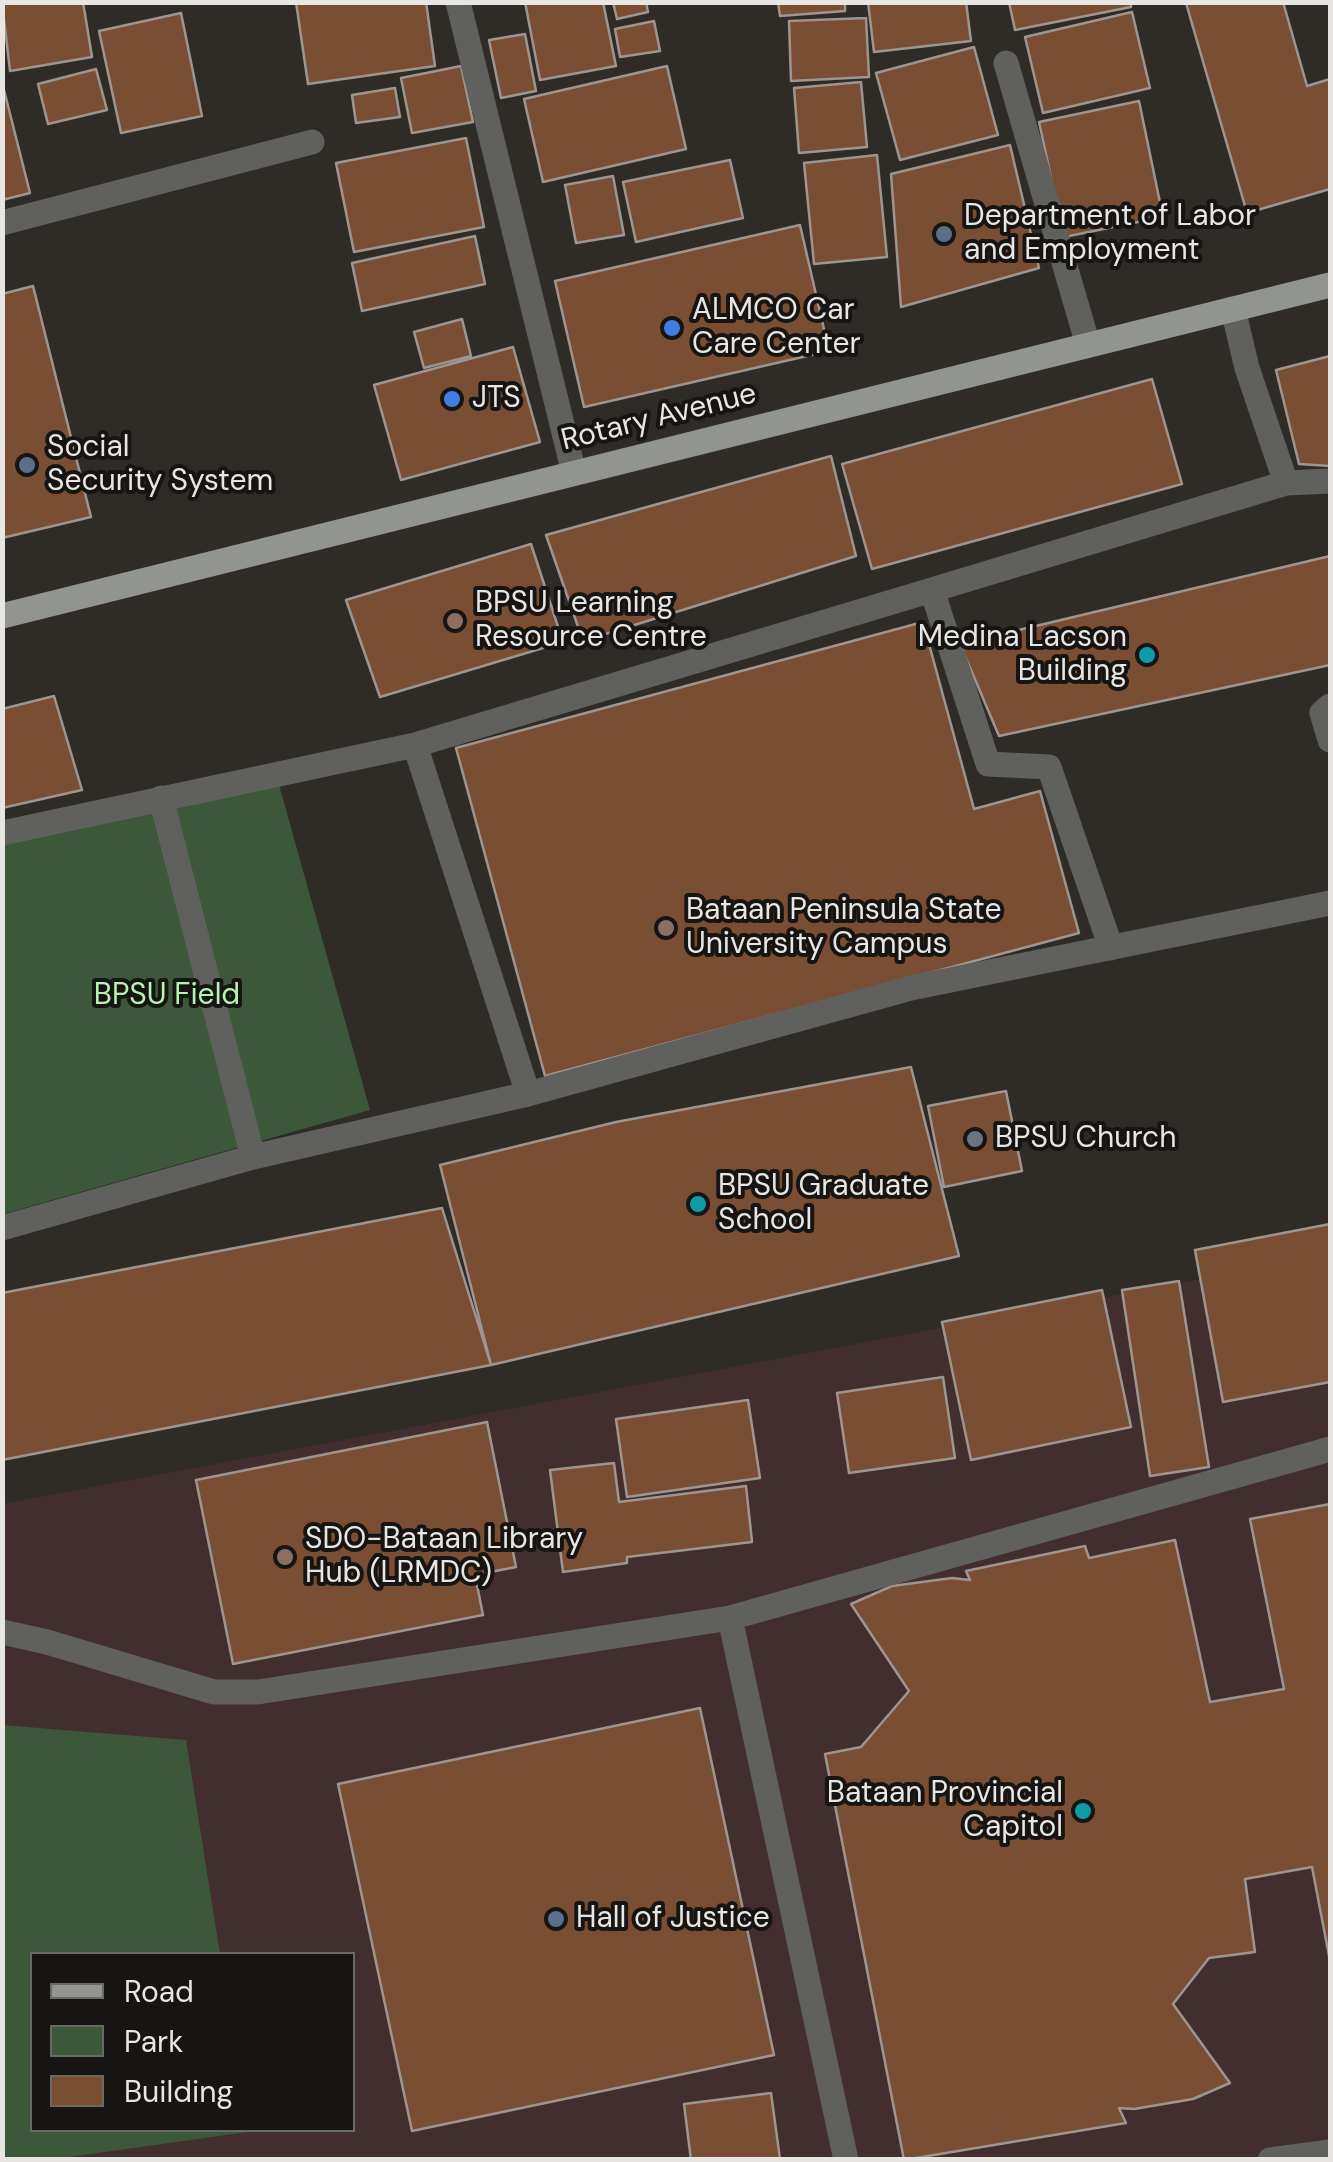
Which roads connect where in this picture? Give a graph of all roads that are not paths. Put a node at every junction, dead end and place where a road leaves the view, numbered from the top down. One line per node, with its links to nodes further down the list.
1 (458, 2): 8 (street)
2 (1006, 63): 7 (street)
3 (312, 142): 4 (street)
4 (2, 222)
5 (1330, 284): 6 (main road, Rotary Avenue)
6 (1232, 309): 7 (main road, Rotary Avenue); 10 (street)
7 (1088, 344): 8 (main road, Rotary Avenue)
8 (574, 473): 12 (main road, Rotary Avenue)
9 (1330, 481): 10 (street)
10 (1286, 483): 11 (street)
11 (932, 590): 15 (street); 19 (street)
12 (2, 616)
13 (1330, 706): 14 (street)
14 (1330, 740)
15 (415, 745): 16 (street); 20 (street)
16 (161, 798): 17 (street); 21 (street)
17 (2, 832)
18 (1330, 903): 19 (street)
19 (1111, 948): 20 (street)
20 (528, 1094): 21 (street)
21 (254, 1157): 22 (street)
22 (2, 1228)
23 (1330, 1449): 24 (street)
24 (730, 1618): 25 (street); 27 (street)
25 (2, 1632)
26 (1330, 2152): 28 (street)
27 (846, 2160)
28 (1270, 2160)

